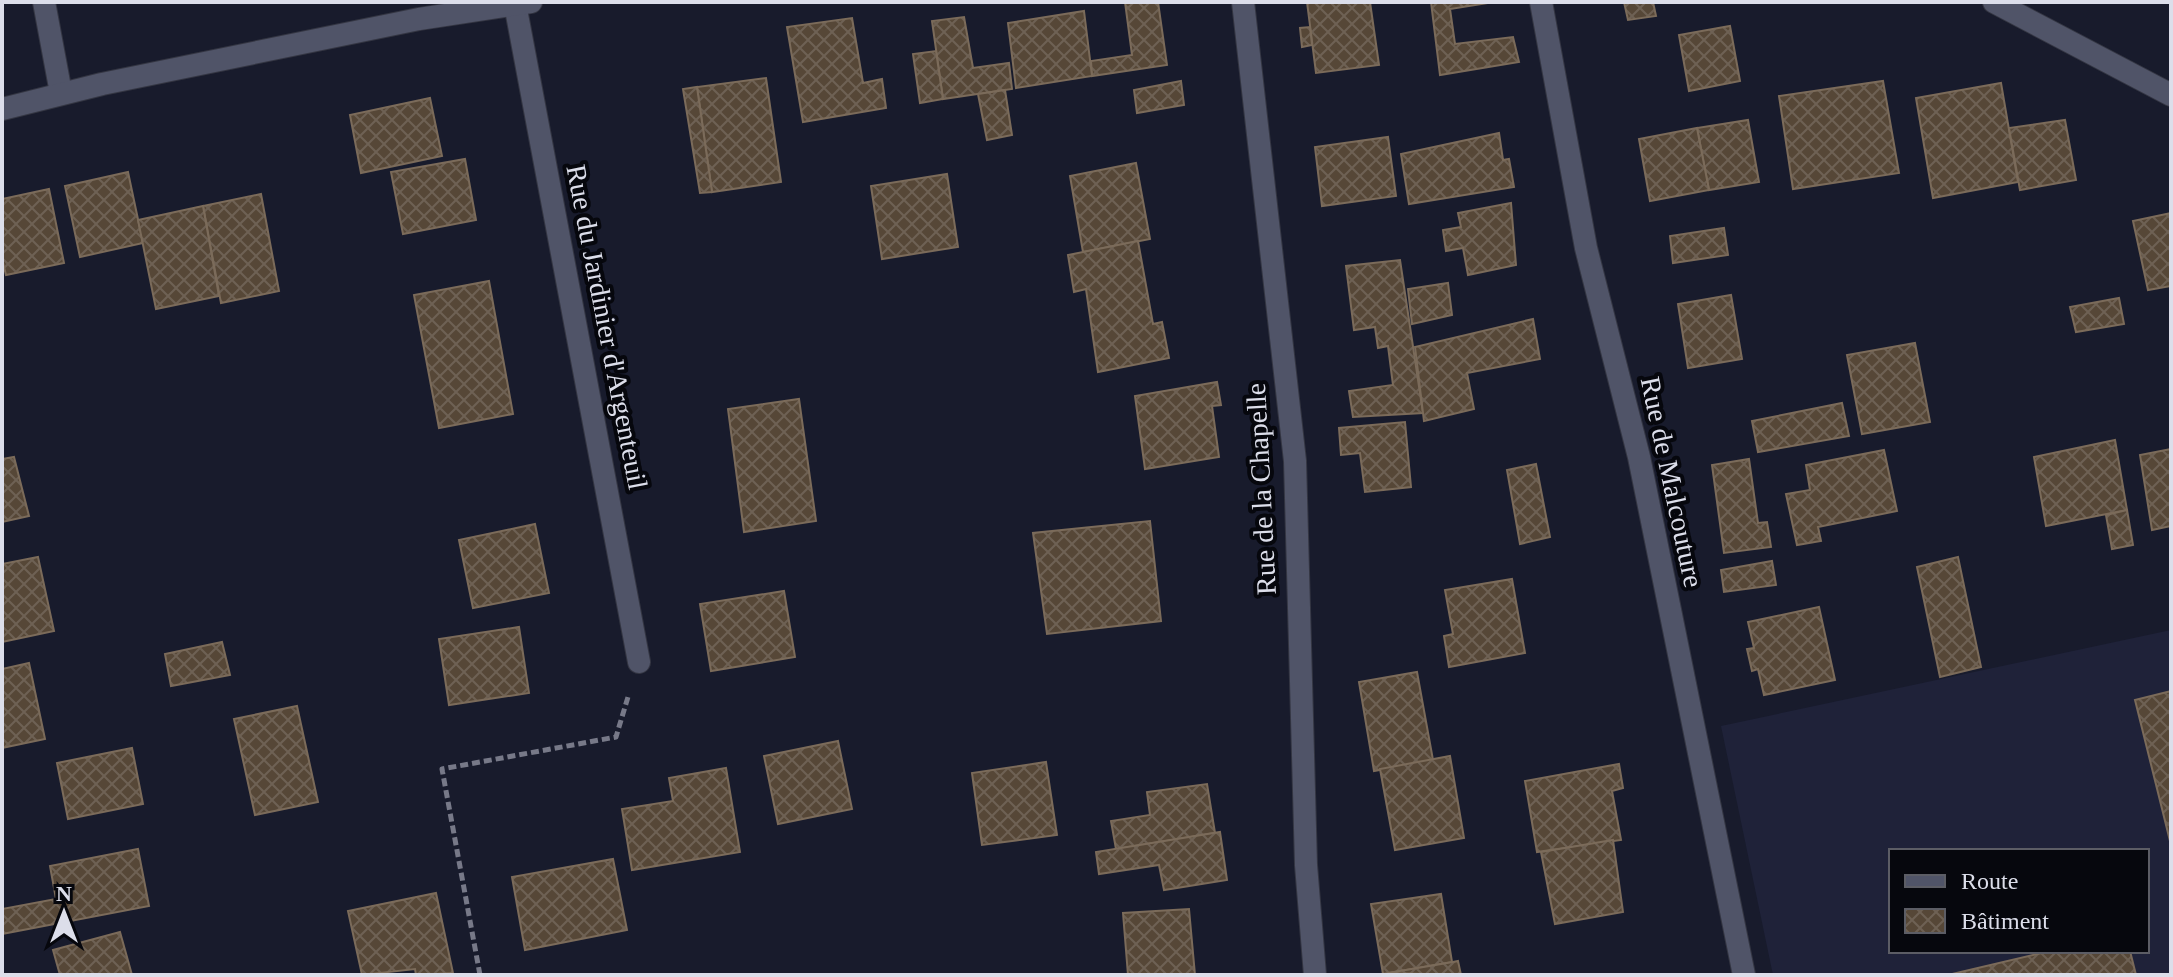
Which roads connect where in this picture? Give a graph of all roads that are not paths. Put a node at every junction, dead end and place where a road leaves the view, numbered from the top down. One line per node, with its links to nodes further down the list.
1 (44, 2): 6 (street)
2 (1243, 2): 10 (street, Rue de la Chapelle)
3 (1541, 2): 11 (street, Rue de Malcouture)
4 (1994, 2): 7 (street)
5 (523, 3): 6 (street); 9 (street, Rue du Jardinier d'Argenteuil)
6 (61, 93): 8 (street)
7 (2171, 95)
8 (2, 109)
9 (639, 662)
10 (1315, 975)
11 (1744, 975)

